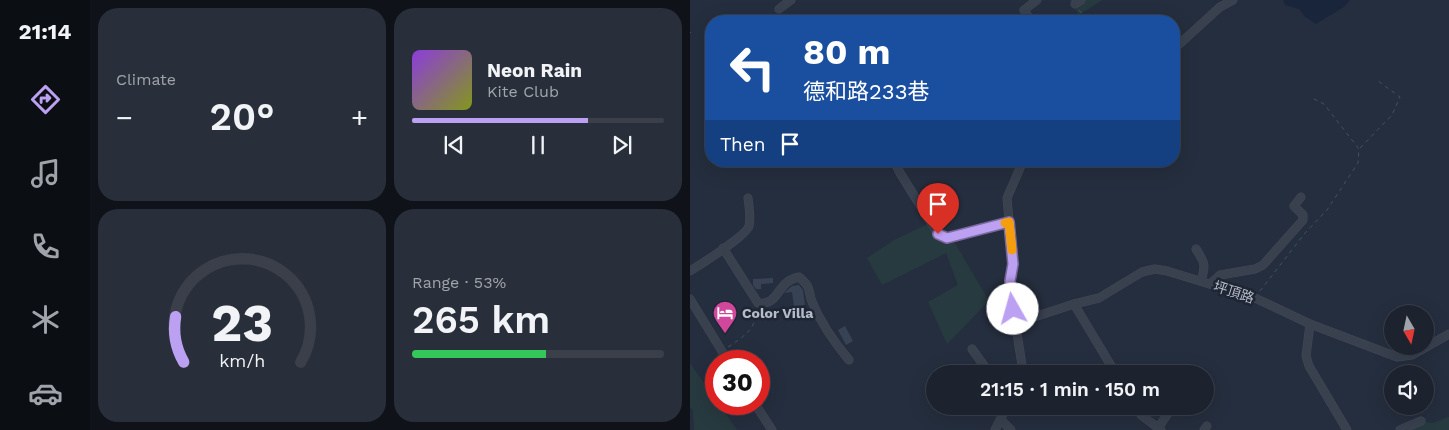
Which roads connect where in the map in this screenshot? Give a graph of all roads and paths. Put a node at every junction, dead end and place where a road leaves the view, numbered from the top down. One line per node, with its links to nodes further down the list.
1 (791, 0): 5 (street)
2 (1037, 0): 6 (street)
3 (1233, 0): 8 (street)
4 (1078, 2): 7 (path)
5 (779, 9)
6 (1027, 15)
7 (1085, 15)
8 (1180, 44)
9 (1378, 81): 11 (path)
10 (1312, 98): 11 (path)
11 (1359, 149): 22 (path)
12 (897, 167): 16 (street)
13 (1020, 167): 16 (street)
14 (1301, 197): 21 (street)
15 (748, 198): 17 (street)
16 (1009, 222): 26 (street)
17 (723, 248): 19 (street); 24 (street)
18 (1196, 249): 20 (street)
19 (690, 271)
20 (1201, 281): 21 (street, 坪頂路); 25 (street, 坪頂路)
21 (1210, 284): 22 (street, 坪頂路)
22 (1255, 298): 27 (street, 坪頂路)
23 (690, 299): 30 (street)
24 (758, 302): 31 (path); 32 (street)
25 (1074, 304): 26 (street, 坪頂路); 35 (street)
26 (1016, 323): 34 (street)
27 (1310, 324): 28 (street, 坪頂路); 46 (street)
28 (1449, 334)
29 (972, 348): 33 (street)
30 (720, 350)
31 (724, 350)
32 (849, 360)
33 (984, 365)
34 (1022, 365)
35 (1111, 365)
36 (762, 415): 43 (street)
37 (1003, 415): 40 (street)
38 (1141, 415): 42 (street)
39 (1168, 415): 42 (street)
40 (1001, 420): 44 (street); 45 (street)
41 (1421, 421): 47 (street)
42 (1159, 429)
43 (772, 430)
44 (995, 430)
45 (1011, 430)
46 (1347, 430)
47 (1400, 430)

